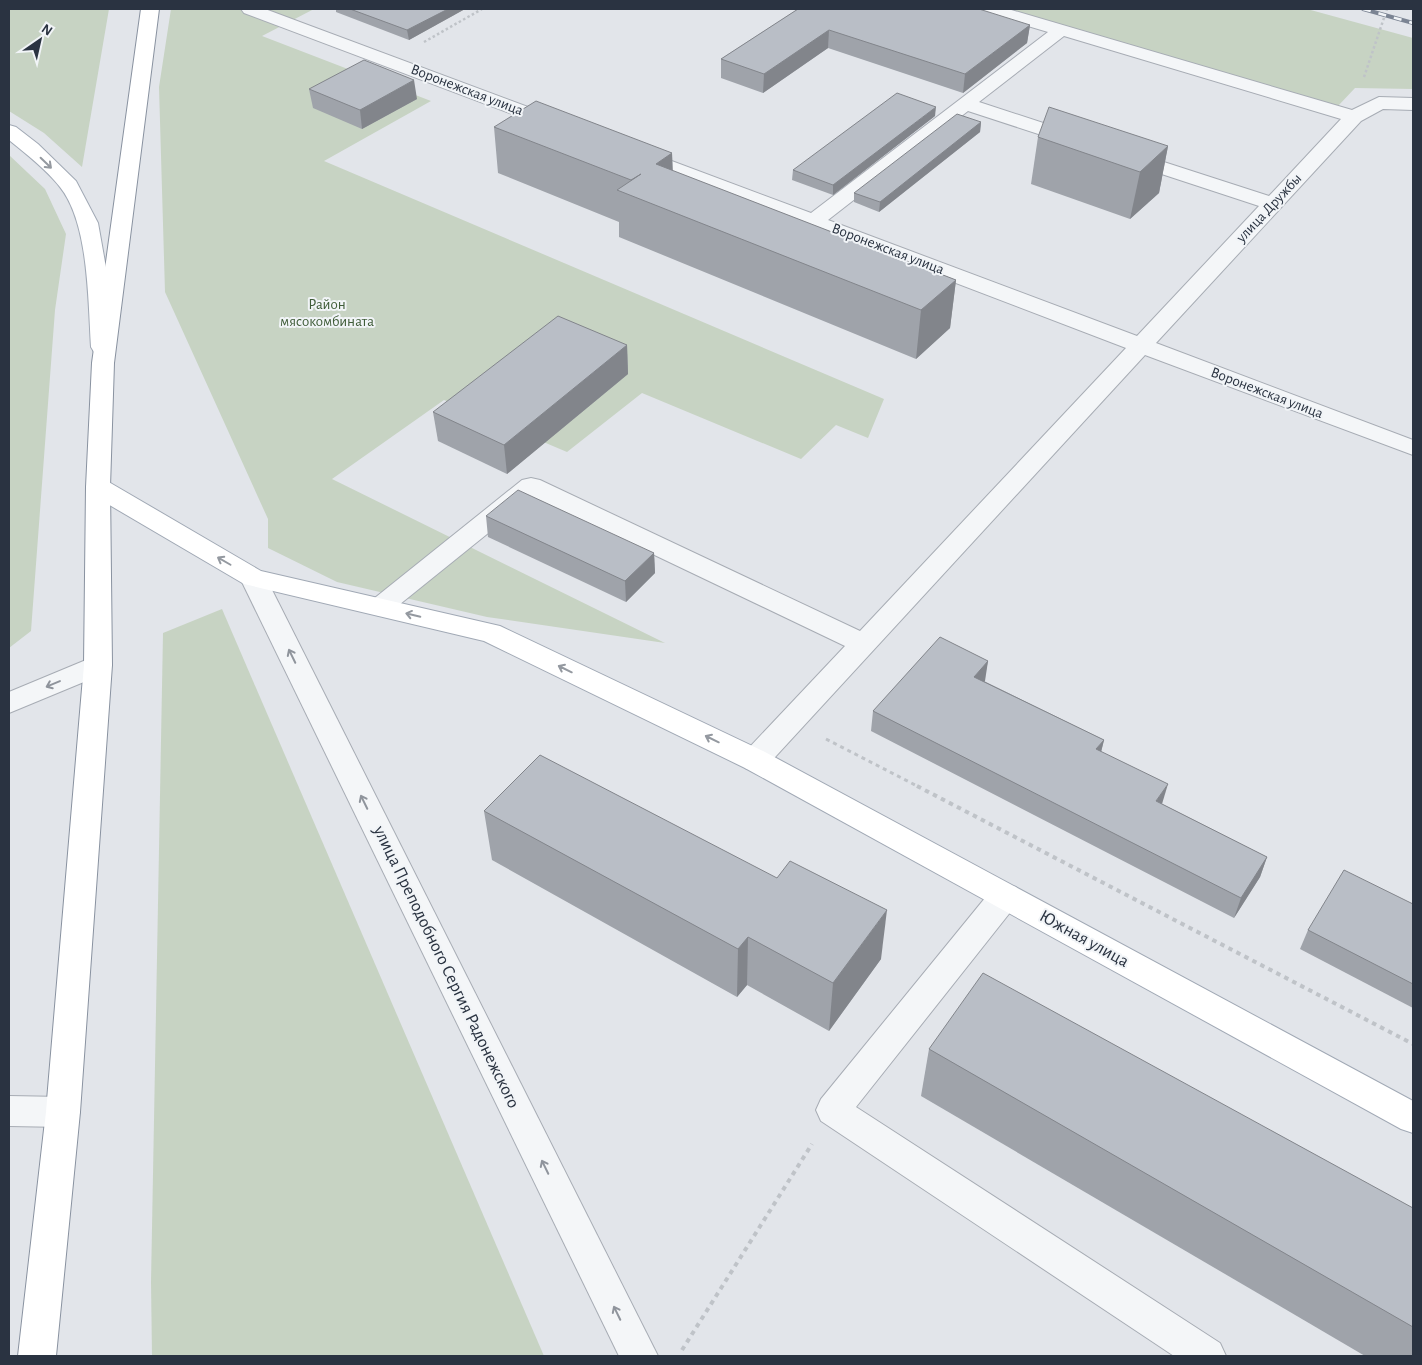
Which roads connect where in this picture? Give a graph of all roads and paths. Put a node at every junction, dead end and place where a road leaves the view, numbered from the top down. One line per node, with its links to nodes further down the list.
1 (150, 9): 19 (main road)
2 (250, 9): 7 (street, Воронежская улица)
3 (482, 9): 7 (path)
4 (990, 9): 6 (street)
5 (1387, 9): 10 (path)
6 (1061, 30): 8 (street); 10 (street)
7 (391, 61): 12 (street, Воронежская улица)
8 (966, 104): 13 (street); 17 (street)
9 (1413, 104): 10 (street, улица Дружбы)
10 (1354, 117): 16 (street, улица Дружбы)
11 (9, 131): 19 (main road, one-way to 19)
12 (575, 131)
13 (1096, 146)
14 (621, 148): 17 (street, Воронежская улица)
15 (1114, 153): 16 (street)
16 (1272, 204): 18 (street, улица Дружбы)
17 (814, 221): 18 (street, Воронежская улица)
18 (1141, 345): 20 (street, Воронежская улица); 24 (street, улица Дружбы)
19 (103, 363): 21 (main road)
20 (1413, 448)
21 (98, 487): 22 (main road, Южная улица, one-way to 21); 25 (main road)
22 (253, 578): 23 (main road, Южная улица); 36 (street, улица Преподобного Сергия Радонежского, one-way to 22)
23 (380, 607): 24 (street); 28 (main road, Южная улица, one-way to 23)
24 (864, 644): 27 (street, улица Дружбы)
25 (98, 664): 26 (street, one-way to 26); 33 (main road)
26 (9, 703)
27 (792, 721): 28 (street, улица Дружбы); 30 (path)
28 (755, 760): 29 (main road, Южная улица)
29 (1005, 896): 31 (street); 34 (main road, Южная улица)
30 (1413, 1044)
31 (833, 1110): 37 (path); 38 (street)
32 (9, 1111): 33 (street)
33 (63, 1112): 35 (main road)
34 (1413, 1118)
35 (37, 1356)
36 (639, 1356)
37 (678, 1356)
38 (1207, 1356)

